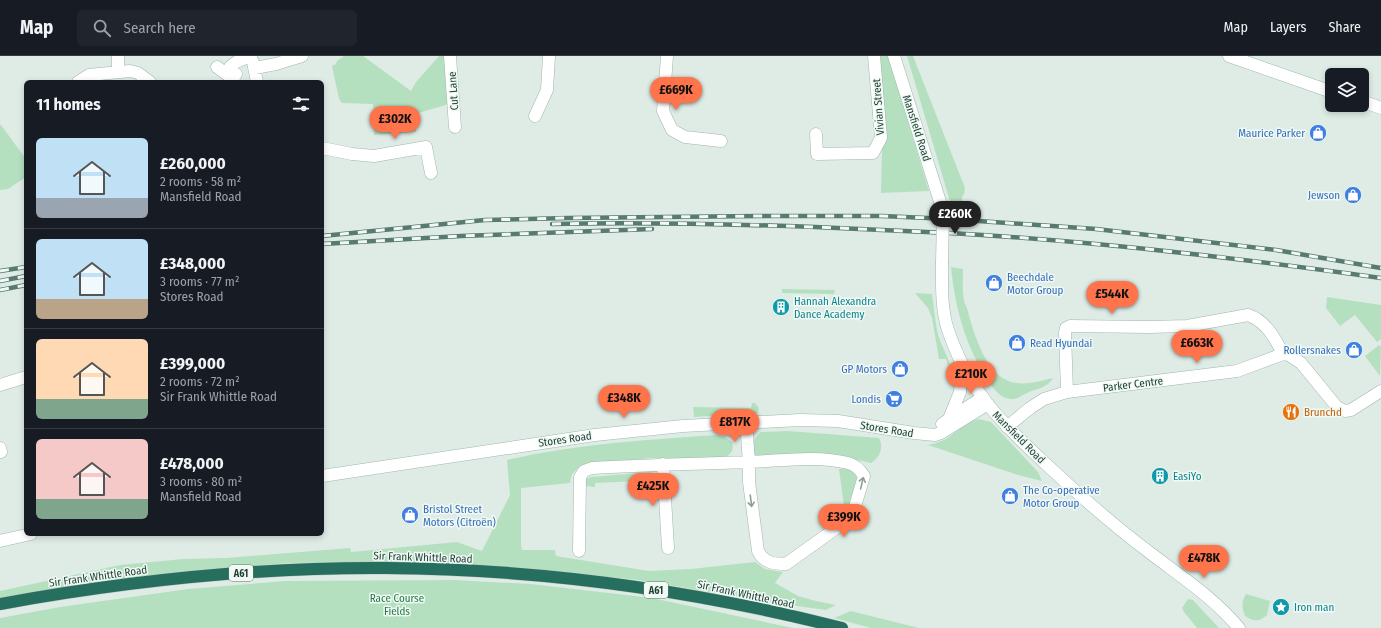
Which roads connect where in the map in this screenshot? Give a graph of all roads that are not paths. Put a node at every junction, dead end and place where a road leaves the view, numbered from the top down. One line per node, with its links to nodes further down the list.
1 (118, 56): 12 (street)
2 (251, 56): 10 (street); 11 (street)
3 (302, 56): 10 (street)
4 (450, 56): 20 (street, Cut Lane)
5 (549, 56): 19 (street)
6 (667, 56): 22 (street)
7 (874, 56): 21 (street, Vivian Street)
8 (894, 56): 26 (street, Mansfield Road, bridge)
9 (1229, 56): 16 (street)
10 (255, 68): 15 (street)
11 (226, 71)
12 (124, 72): 13 (street); 14 (street)
13 (81, 80)
14 (147, 80)
15 (257, 80)
16 (1325, 90)
17 (1369, 104): 18 (street)
18 (1381, 108)
19 (535, 116)
20 (455, 127)
21 (816, 134)
22 (722, 141)
23 (324, 148): 24 (street)
24 (431, 173)
25 (1283, 354): 29 (street); 30 (street, Parker Centre); 30 (street)
26 (962, 364): 31 (street, Mansfield Road); 32 (street)
27 (24, 378): 28 (street)
28 (0, 385)
29 (1381, 391)
30 (1067, 392): 34 (street, Parker Centre)
31 (985, 400): 32 (street, Stores Road); 34 (street, Mansfield Road); 35 (street, Stores Road)
32 (949, 419): 35 (street, Stores Road)
33 (746, 422): 35 (street, Stores Road); 36 (street); 38 (street, Stores Road)
34 (1007, 427): 45 (street, Mansfield Road)
35 (928, 434)
36 (749, 462): 36 (street, one-way to 36); 37 (street)
37 (662, 464): 41 (street); 42 (street)
38 (324, 476)
39 (24, 536): 40 (street)
40 (0, 541)
41 (668, 548)
42 (579, 551)
43 (0, 604): 44 (highway, Sir Frank Whittle Road / A61)
44 (842, 628)
45 (1238, 628)

